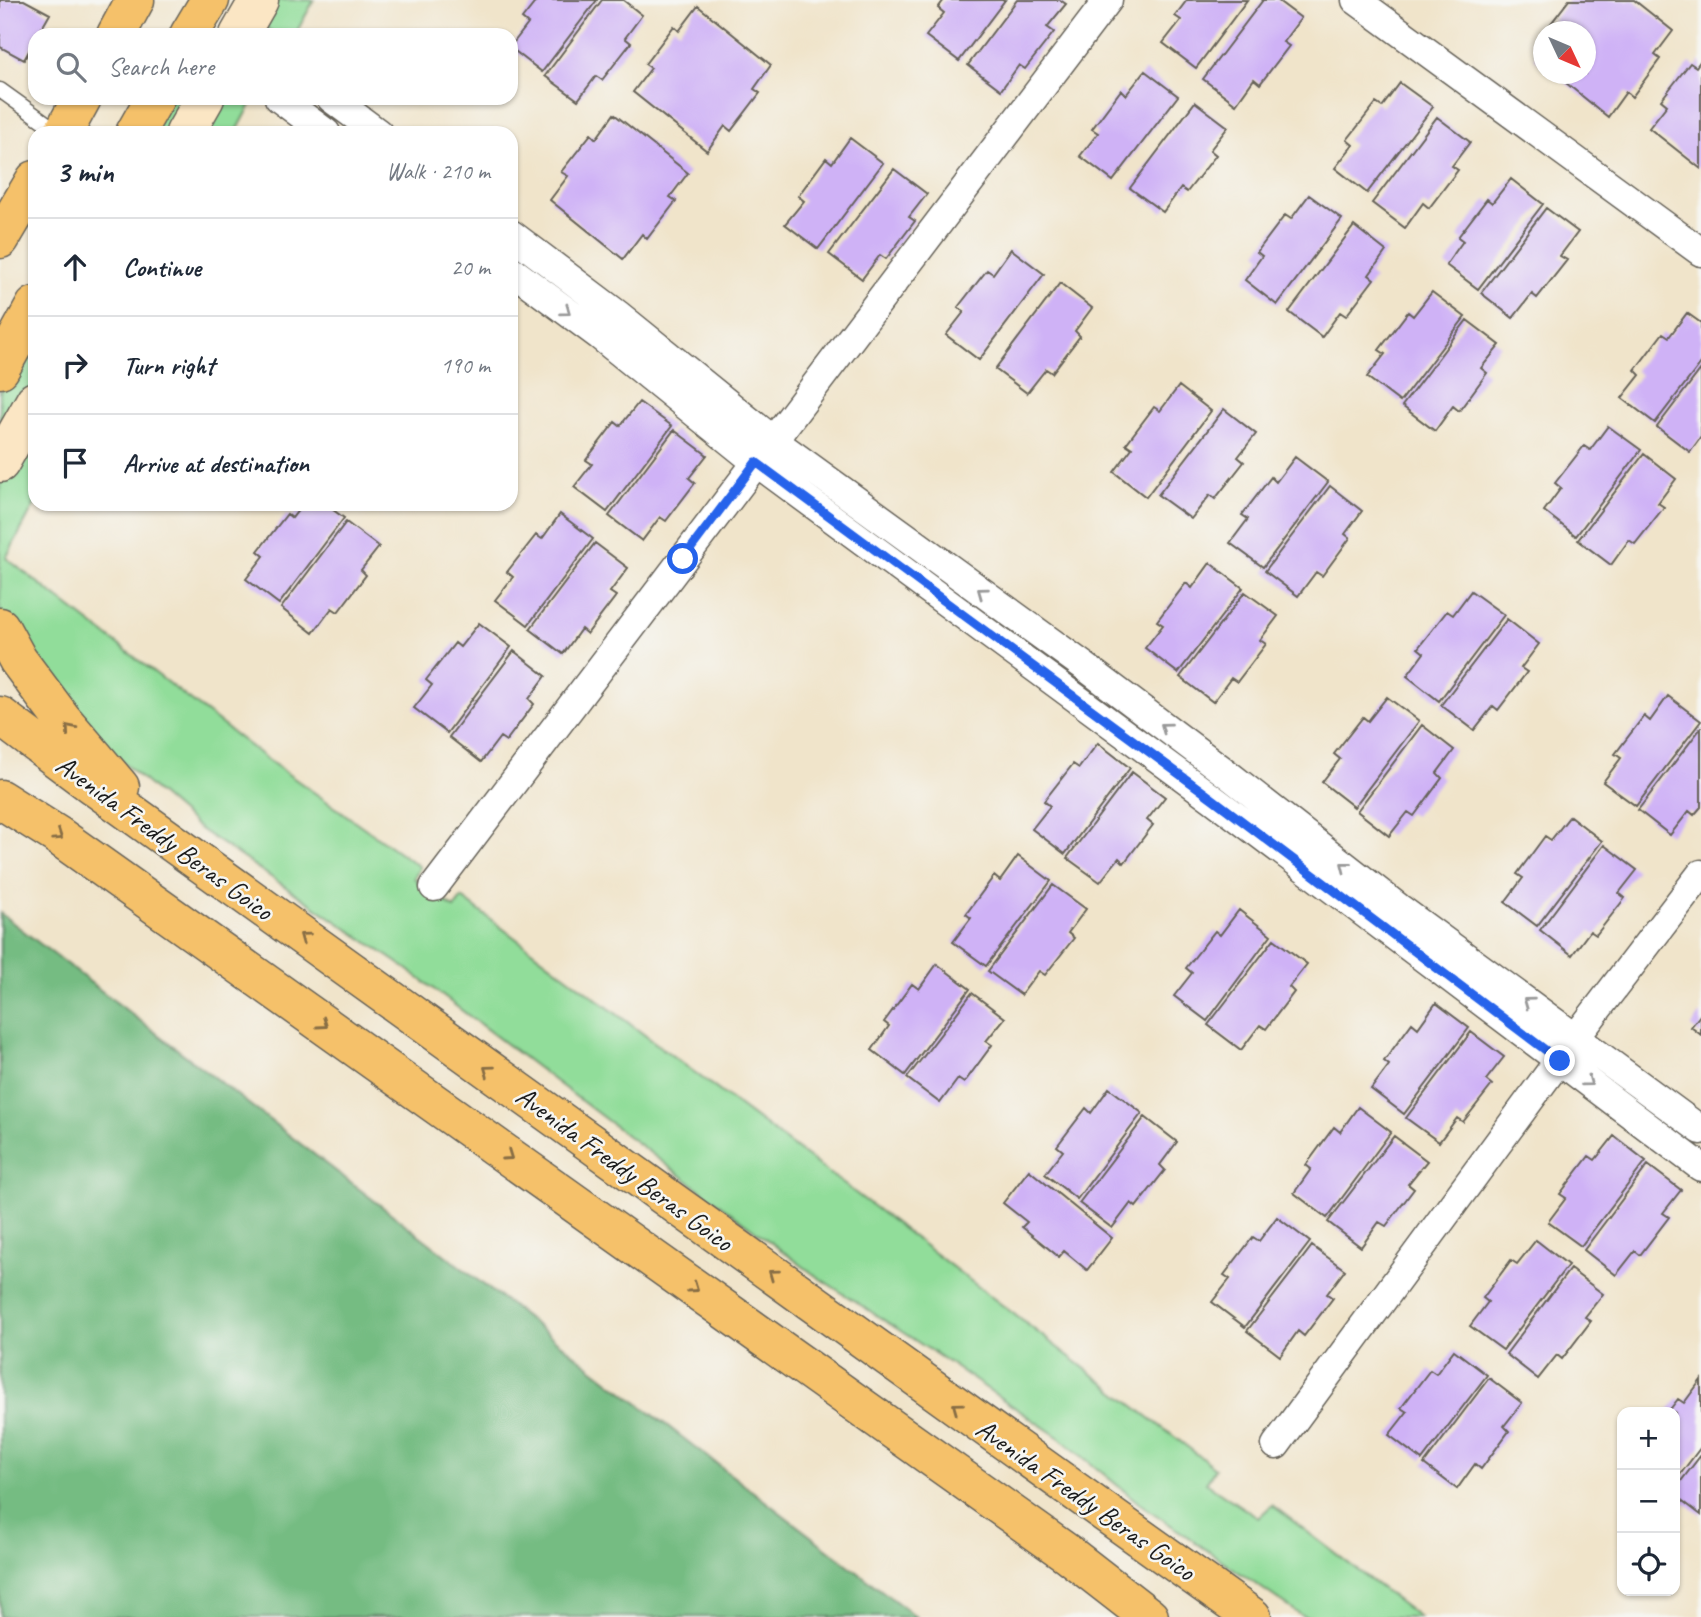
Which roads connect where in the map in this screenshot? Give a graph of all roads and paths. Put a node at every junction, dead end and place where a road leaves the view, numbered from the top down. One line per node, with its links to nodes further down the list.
1 (135, 0): 5 (main road)
2 (210, 0): 6 (main road)
3 (1108, 0): 28 (street)
4 (1356, 0): 22 (street)
5 (120, 28)
6 (194, 28)
7 (0, 90): 13 (lane)
8 (78, 105): 14 (main road)
9 (151, 105): 15 (main road)
10 (201, 105): 16 (street)
11 (288, 105): 17 (street)
12 (340, 105): 18 (street)
13 (51, 126)
14 (65, 126)
15 (139, 126)
16 (189, 126)
17 (317, 126)
18 (369, 126)
19 (28, 192): 20 (main road)
20 (0, 239)
21 (518, 240): 25 (street)
22 (1699, 246)
23 (518, 274): 25 (street, one-way to 25)
24 (28, 319): 26 (main road)
25 (609, 325): 28 (street)
26 (0, 369)
27 (28, 413): 29 (street)
28 (765, 451): 30 (street); 31 (street); 39 (street)
29 (0, 463)
30 (941, 563): 31 (street); 34 (street, one-way to 30)
31 (924, 586): 36 (street)
32 (0, 627): 37 (main road, one-way to 32)
33 (0, 716): 37 (main road, Avenida Freddy Beras Goico)
34 (1230, 776): 36 (street); 40 (street, one-way to 34)
35 (0, 799): 46 (main road, Avenida Freddy Beras Goico, one-way to 46)
36 (1213, 799): 40 (street)
37 (163, 836): 47 (main road, Avenida Freddy Beras Goico, one-way to 37)
38 (1701, 874): 41 (street)
39 (435, 887)
40 (1392, 919): 41 (street, one-way to 40); 42 (street)
41 (1576, 1037): 42 (street); 43 (street)
42 (1560, 1061): 44 (street, one-way to 44); 45 (street)
43 (1701, 1130)
44 (1701, 1167)
45 (1276, 1445)
46 (1149, 1617)
47 (1252, 1617)

